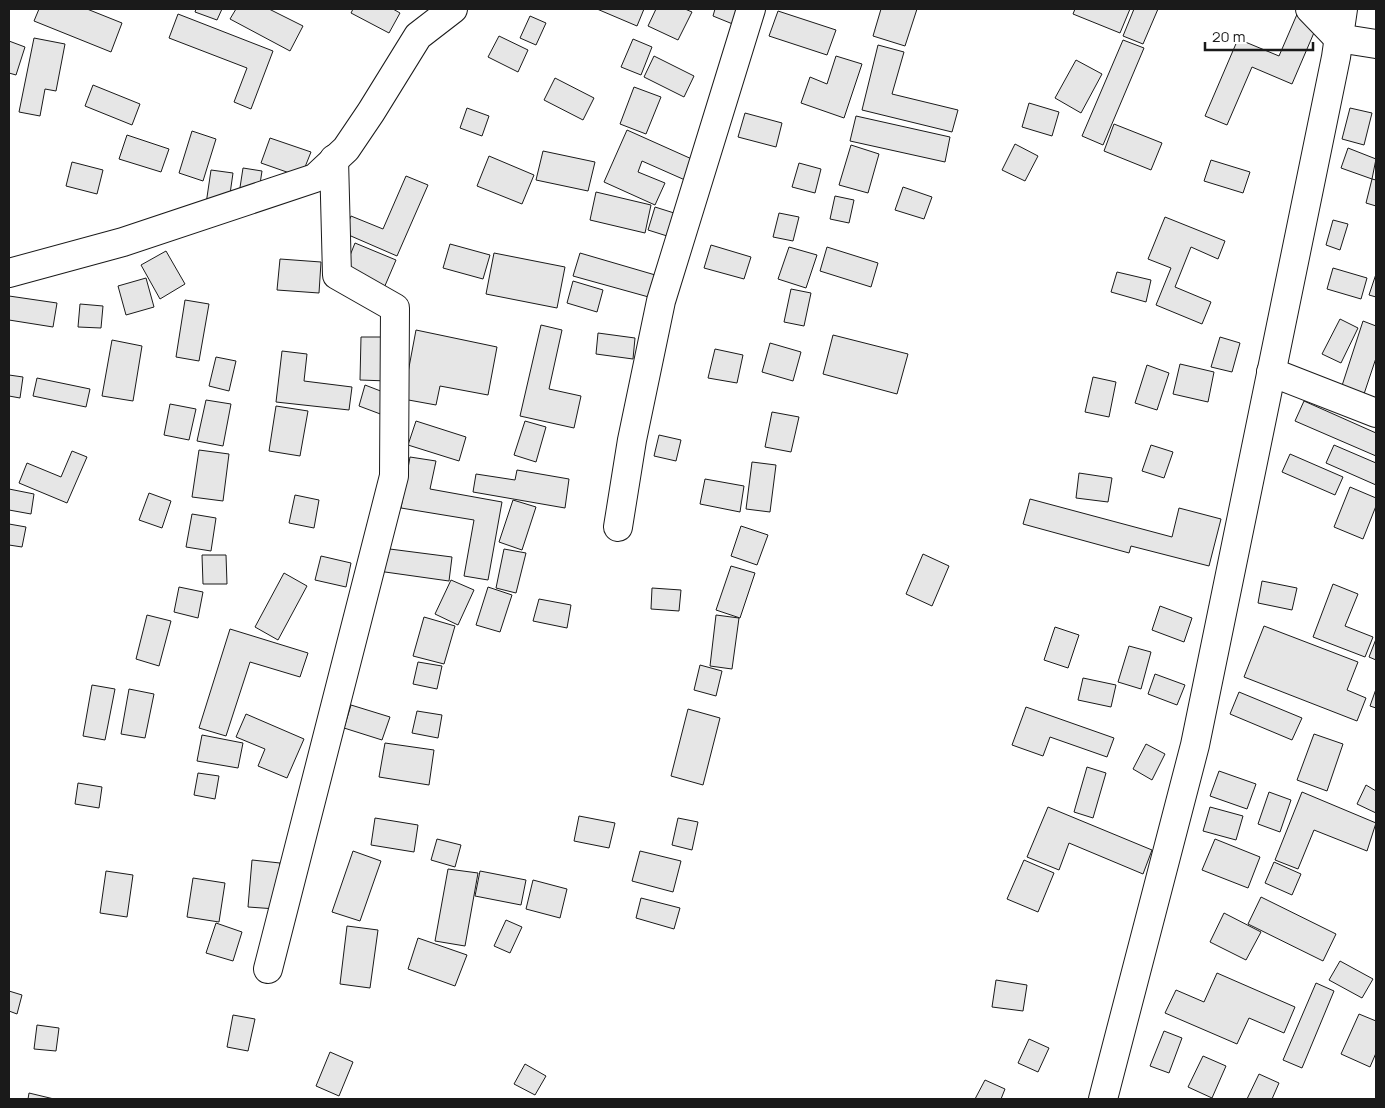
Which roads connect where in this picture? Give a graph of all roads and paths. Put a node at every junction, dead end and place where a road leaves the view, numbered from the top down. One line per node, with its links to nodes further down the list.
1 (453, 9): 7 (street)
2 (751, 9): 11 (street)
3 (1310, 9): 5 (street)
4 (1343, 9): 5 (street)
5 (1338, 38): 6 (street); 9 (street)
6 (1376, 44)
7 (334, 160): 8 (street); 12 (street)
8 (9, 273)
9 (1271, 372): 10 (street); 13 (street)
10 (1376, 413)
11 (618, 528)
12 (268, 969)
13 (1103, 1099)

